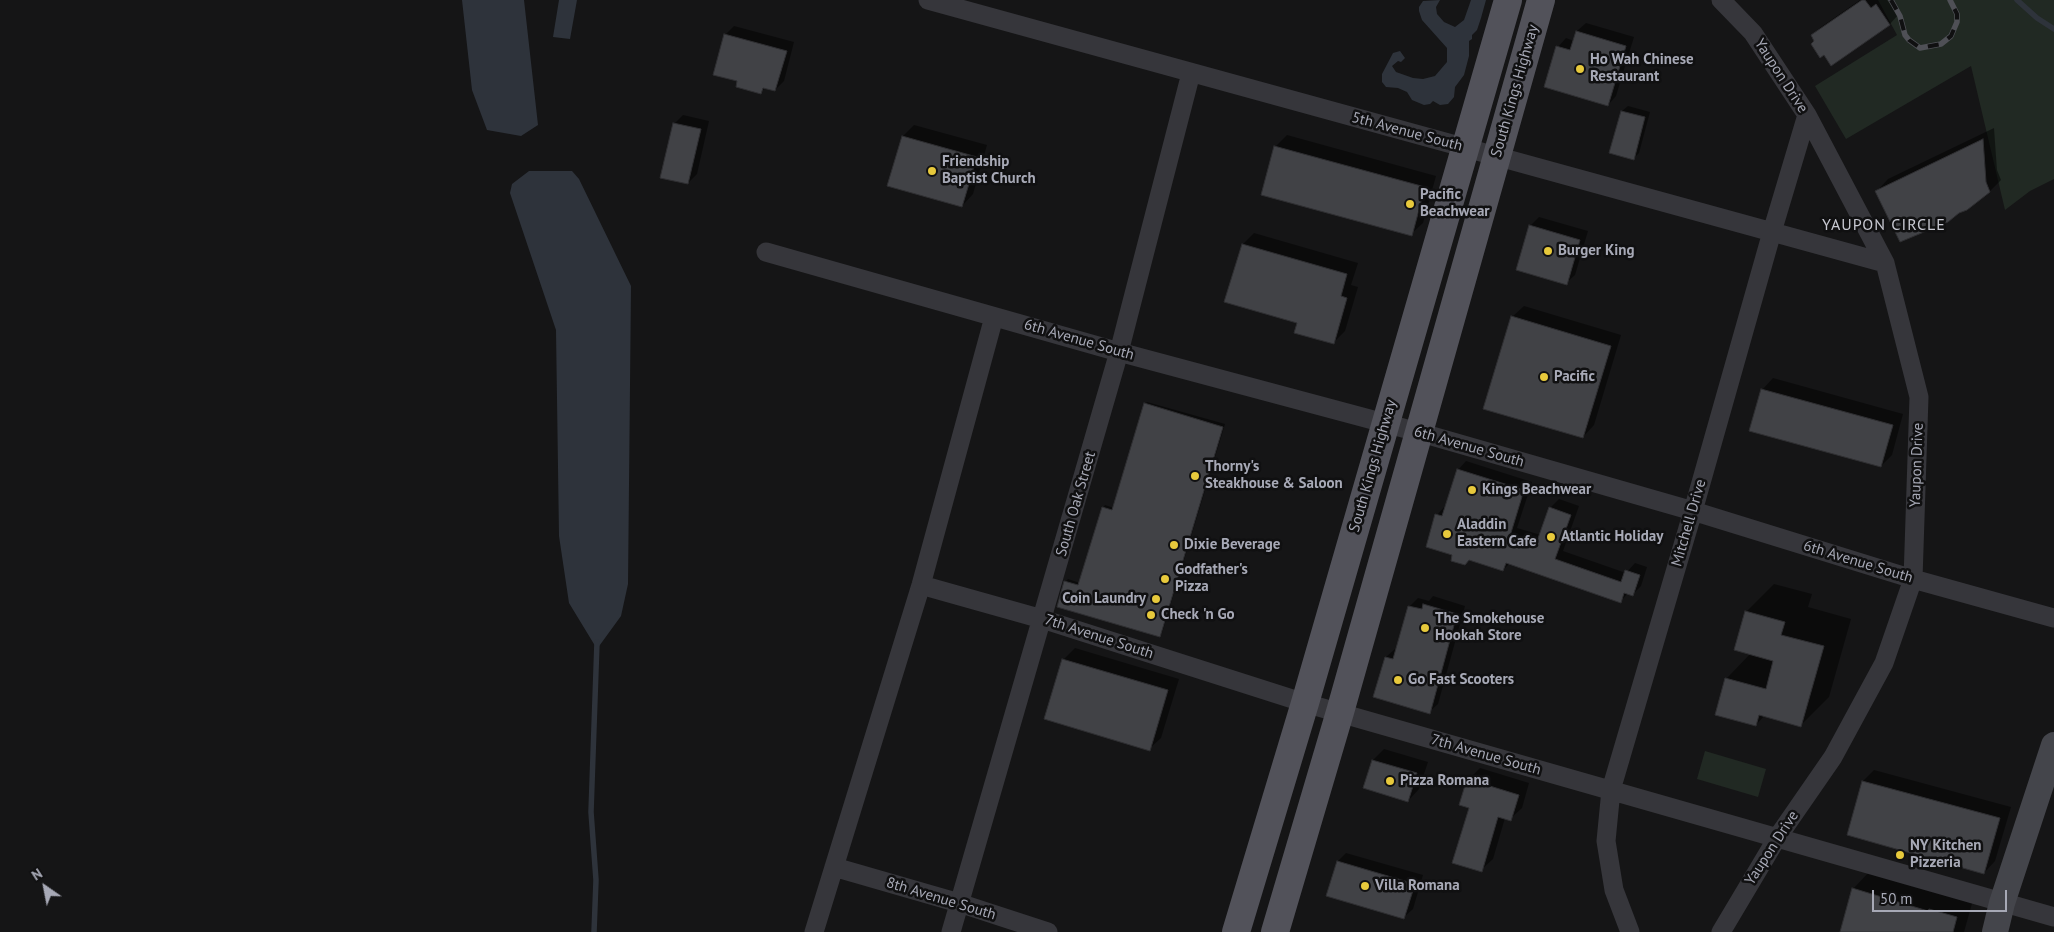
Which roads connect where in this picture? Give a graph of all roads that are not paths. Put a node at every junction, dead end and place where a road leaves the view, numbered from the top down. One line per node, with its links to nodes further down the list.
1 (928, 0): 5 (street, 5th Avenue South)
2 (1508, 0): 7 (main road, South Kings Highway)
3 (1541, 0): 8 (main road, South Kings Highway)
4 (1721, 0): 6 (street, Yaupon Drive)
5 (1192, 73): 7 (street, 5th Avenue South); 13 (street, South Oak Street)
6 (1807, 115): 9 (street, Mitchell Drive); 11 (street, Yaupon Drive)
7 (1465, 148): 8 (street, 5th Avenue South); 14 (main road, South Kings Highway)
8 (1497, 157): 9 (street, 5th Avenue South); 15 (main road, South Kings Highway)
9 (1772, 232): 11 (street, 5th Avenue South); 16 (street, Mitchell Drive)
10 (766, 252): 12 (street, 6th Avenue South)
11 (1885, 263): 17 (street, Yaupon Drive)
12 (994, 316): 13 (street, 6th Avenue South); 18 (street)
13 (1119, 352): 14 (street, 6th Avenue South); 20 (street, South Oak Street)
14 (1386, 424): 15 (street, 6th Avenue South); 21 (main road, South Kings Highway)
15 (1418, 432): 16 (street, 6th Avenue South); 22 (main road, South Kings Highway)
16 (1693, 511): 17 (street, 6th Avenue South); 24 (street, Mitchell Drive)
17 (1913, 579): 19 (street, 6th Avenue South); 25 (street, Yaupon Drive)
18 (921, 585): 20 (street, 7th Avenue South); 26 (street)
19 (2054, 618)
20 (1042, 619): 21 (street, 7th Avenue South); 27 (street, South Oak Street)
21 (1305, 703): 22 (street, 7th Avenue South); 33 (main road, South Kings Highway)
22 (1340, 712): 24 (street, 7th Avenue South); 34 (main road, South Kings Highway)
23 (2054, 745): 28 (main road)
24 (1611, 790): 25 (street, 7th Avenue South); 35 (street, Mitchell Drive)
25 (1777, 838): 28 (street, 7th Avenue South); 36 (street, Yaupon Drive)
26 (834, 867): 27 (street, 8th Avenue South); 30 (street)
27 (959, 903): 31 (street, South Oak Street); 32 (street, 8th Avenue South)
28 (2002, 903): 29 (street, 7th Avenue South); 37 (main road)
29 (2054, 917)
30 (814, 932)
31 (951, 932)
32 (1048, 932)
33 (1236, 932)
34 (1275, 932)
35 (1630, 932)
36 (1721, 932)
37 (1995, 932)

